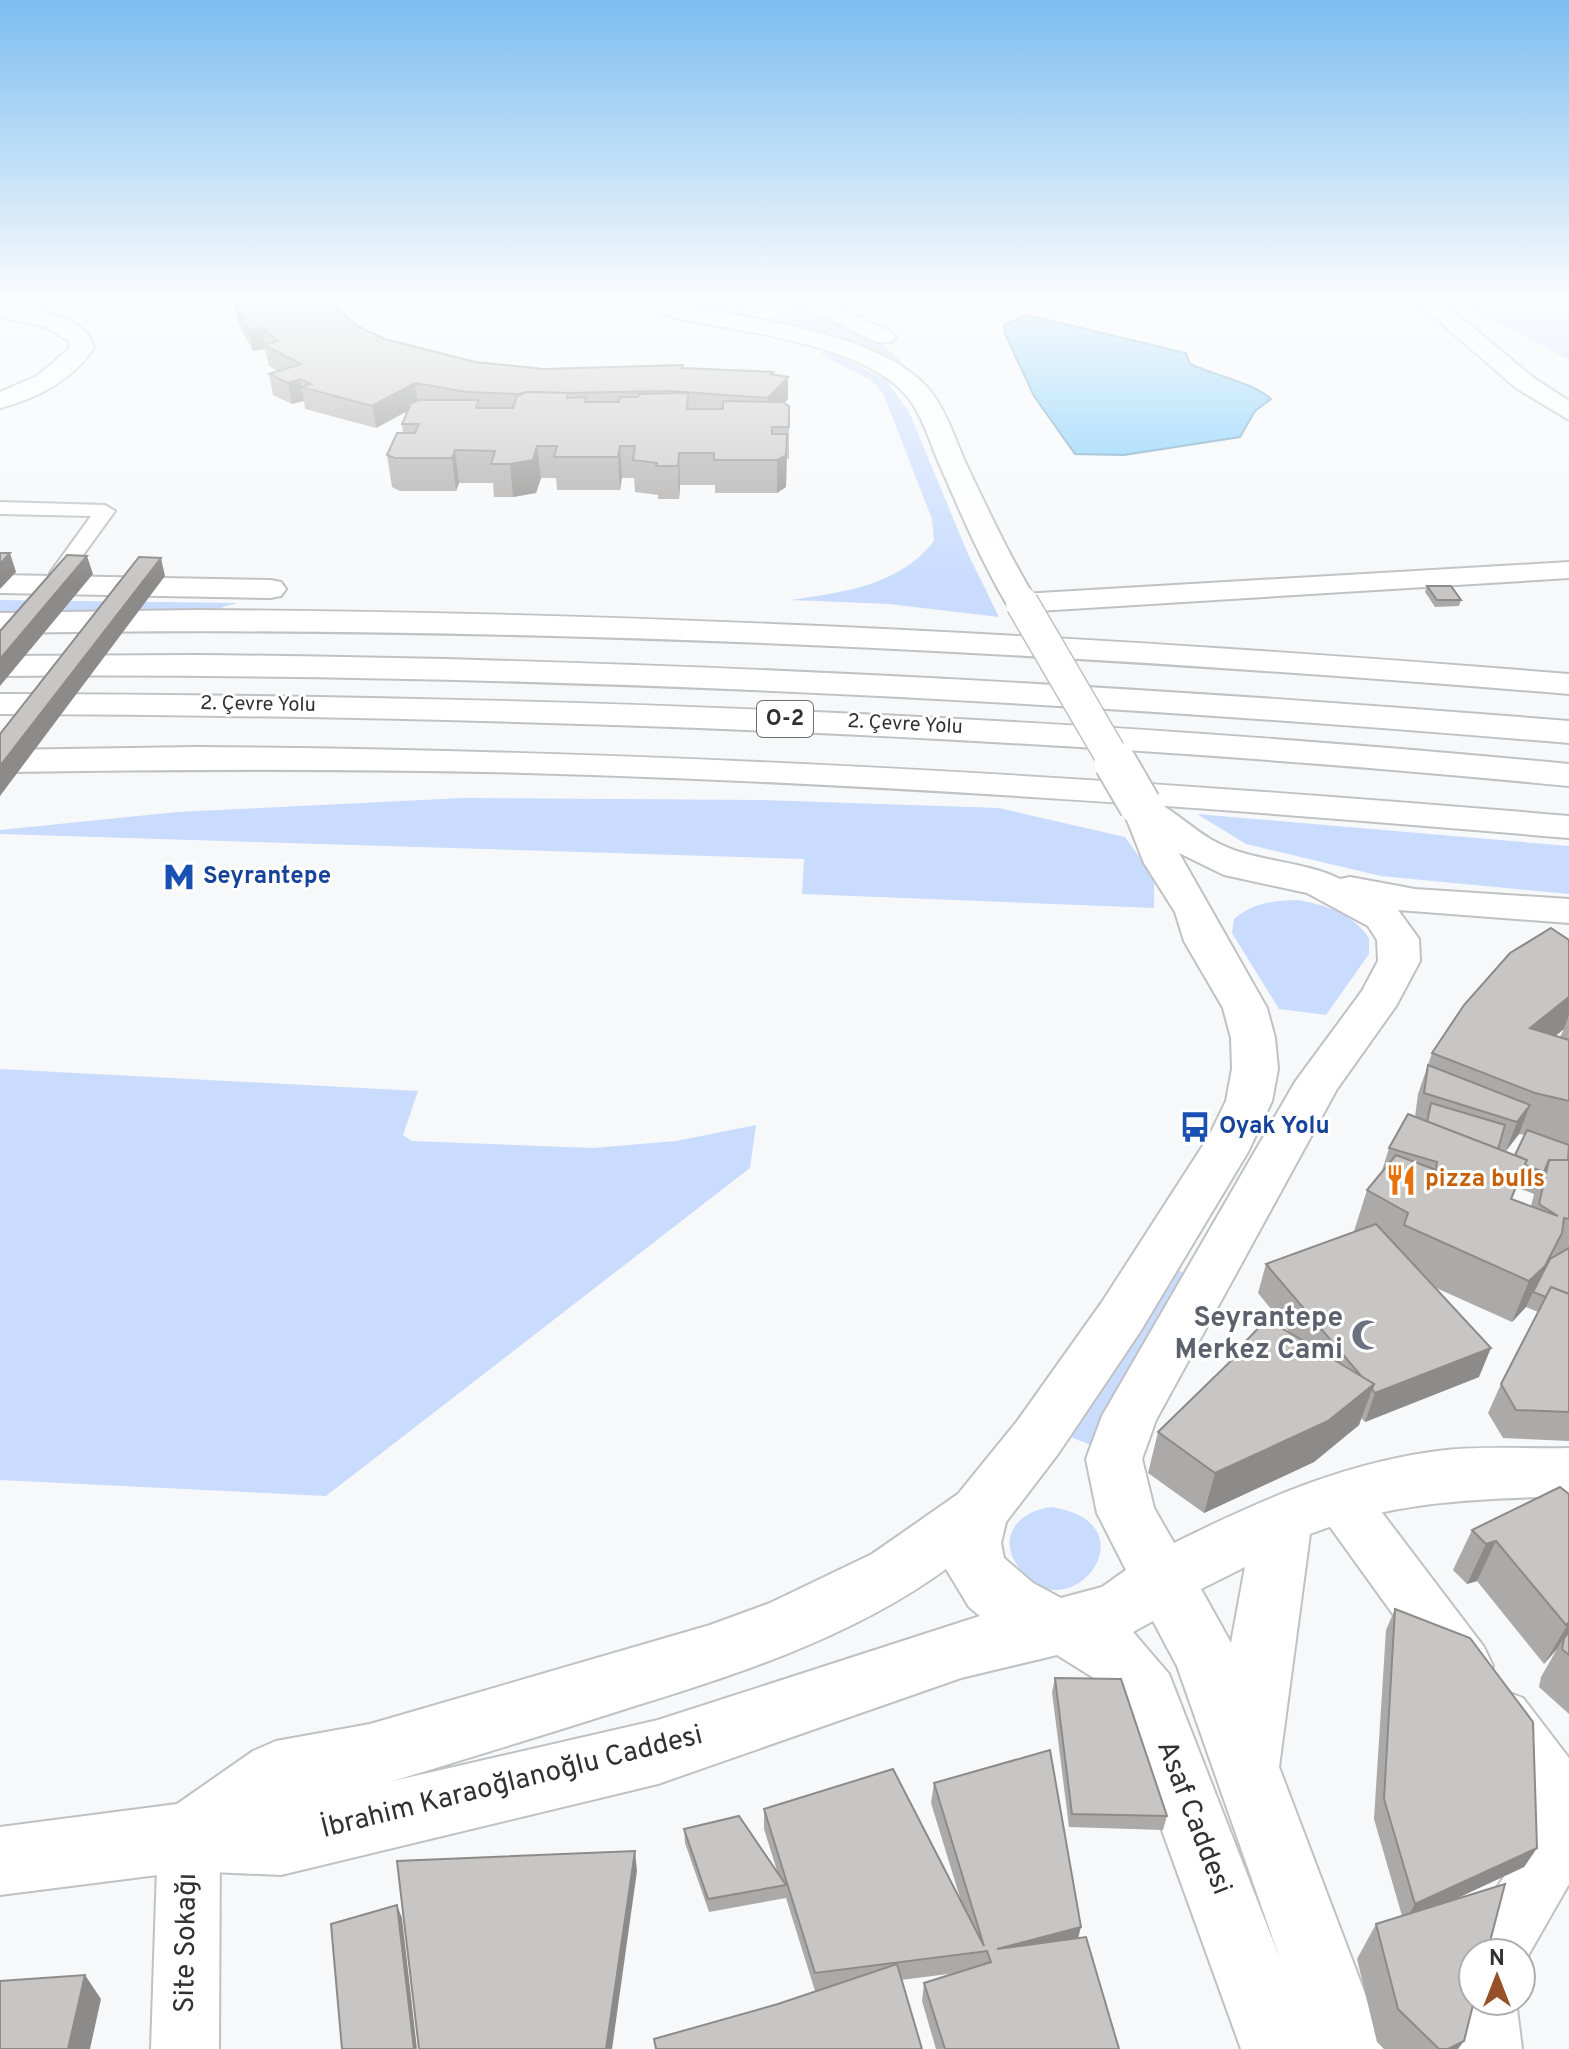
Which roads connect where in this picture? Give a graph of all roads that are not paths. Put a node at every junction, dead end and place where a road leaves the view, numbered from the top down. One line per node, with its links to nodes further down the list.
1 (917, 393): 5 (main road)
2 (939, 393): 5 (main road)
3 (1540, 393): 4 (main road)
4 (1569, 412)
5 (958, 469): 10 (main road)
6 (0, 508): 8 (street)
7 (1569, 570): 10 (street)
8 (60, 573)
9 (0, 584): 14 (main road)
10 (1022, 603): 25 (main road, bridge)
11 (0, 623): 12 (main road)
12 (850, 636): 13 (main road); 14 (main road)
13 (0, 642)
14 (1152, 653): 16 (main road)
15 (0, 666): 18 (main road, 2. Çevre Yolu / O-2)
16 (1569, 684)
17 (0, 704): 23 (main road, 2. Çevre Yolu / O-2)
18 (1569, 732)
19 (0, 738): 20 (main road)
20 (423, 759): 21 (main road); 22 (main road)
21 (0, 761)
22 (862, 773): 24 (main road); 26 (main road)
23 (1569, 775)
24 (0, 790)
25 (1140, 805): 27 (main road); 28 (main road)
26 (1569, 827)
27 (1319, 884): 28 (main road); 29 (main road); 34 (main road)
28 (1195, 912): 32 (main road)
29 (1567, 930)
30 (1569, 1472): 31 (main road, İbrahim Karaoğlanoğlu Caddesi)
31 (1339, 1497): 33 (main road, İbrahim Karaoğlanoğlu Caddesi); 37 (street)
32 (979, 1512): 35 (main road, Asaf Caddesi); 38 (main road)
33 (1283, 1518): 34 (main road, İbrahim Karaoğlanoğlu Caddesi); 36 (main road)
34 (1164, 1578): 35 (main road, İbrahim Karaoğlanoğlu Caddesi); 36 (main road)
35 (1058, 1625): 38 (main road, İbrahim Karaoğlanoğlu Caddesi); 43 (main road, Asaf Caddesi)
36 (1248, 1769): 44 (main road)
37 (1567, 1800): 40 (street)
38 (189, 1837): 39 (main road, İbrahim Karaoğlanoğlu Caddesi); 42 (street, Site Sokağı)
39 (0, 1861)
40 (1503, 1937)
41 (1485, 2017): 45 (street)
42 (185, 2049)
43 (1278, 2049)
44 (1349, 2049)
45 (1488, 2049)

